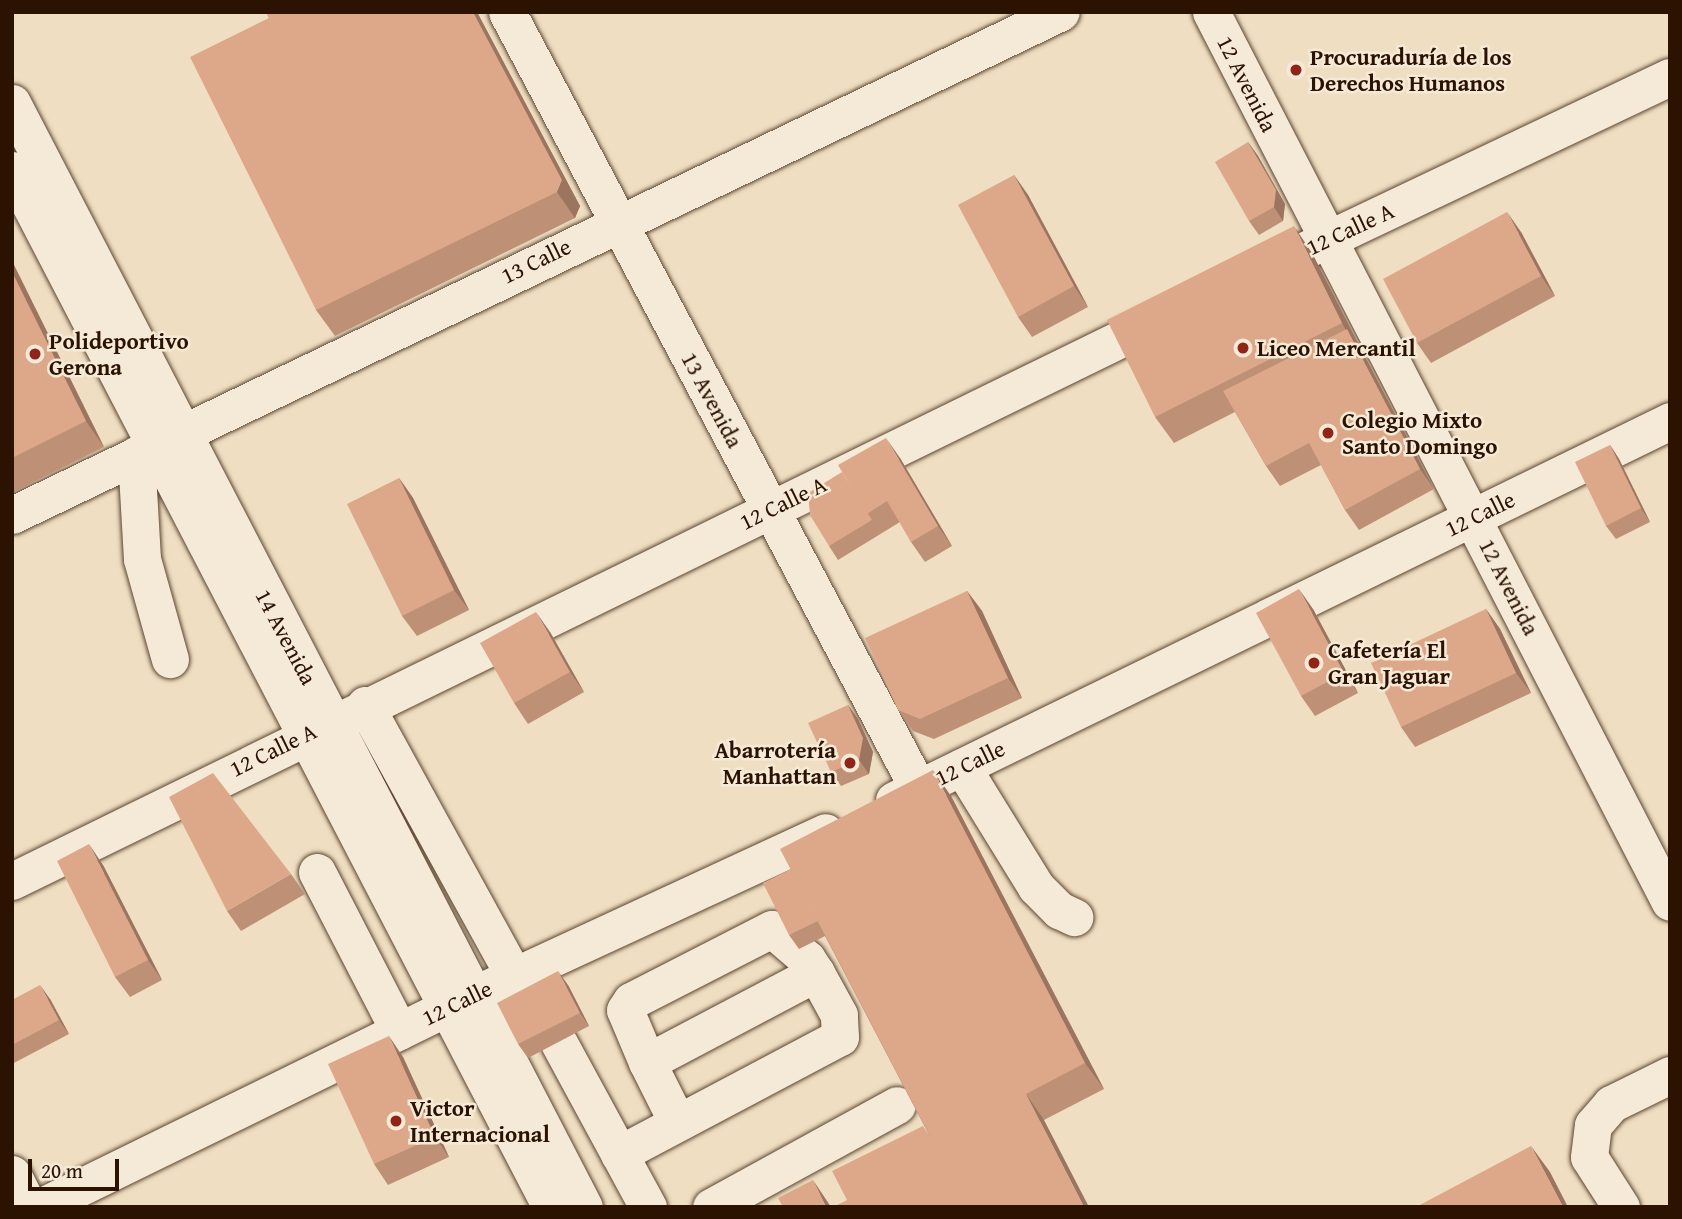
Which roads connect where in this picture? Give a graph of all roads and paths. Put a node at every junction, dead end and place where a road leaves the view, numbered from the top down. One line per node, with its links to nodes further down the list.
1 (507, 12): 7 (street, 13 Avenida)
2 (1061, 12): 7 (street, 13 Calle)
3 (1211, 12): 8 (street, 12 Avenida)
4 (1670, 77): 8 (street, 12 Calle A)
5 (12, 103): 12 (street, 14 Avenida)
6 (12, 170): 12 (street, 14 Avenida)
7 (618, 222): 12 (street, 13 Calle); 13 (street, 13 Avenida)
8 (1327, 239): 9 (street, 12 Calle A); 15 (street, 12 Avenida)
9 (1237, 283)
10 (1199, 301): 13 (street, 12 Calle A)
11 (1670, 421): 15 (street, 12 Calle)
12 (157, 445): 14 (street, 13 Calle); 16 (street); 18 (street, 14 Avenida)
13 (770, 509): 17 (street, 12 Calle A); 20 (street, 13 Avenida)
14 (12, 515)
15 (1473, 517): 19 (street, 12 Calle); 23 (street, 12 Avenida)
16 (170, 659)
17 (365, 705): 18 (street, 12 Calle A); 26 (street)
18 (318, 728): 22 (street, 12 Calle A); 27 (street, 14 Avenida)
19 (962, 767): 20 (street, 12 Calle); 24 (street)
20 (918, 788): 26 (street, 12 Calle)
21 (317, 872): 28 (street)
22 (12, 881)
23 (1669, 899)
24 (1074, 917)
25 (816, 973): 30 (street); 30 (street); 33 (street)
26 (524, 988): 27 (street, 12 Calle)
27 (460, 1001): 28 (street, 12 Calle); 38 (street, 14 Avenida); 39 (street, 14 Avenida)
28 (399, 1031): 37 (street, 12 Calle)
29 (559, 1043): 34 (street)
30 (647, 1062): 33 (street)
31 (1670, 1075): 42 (street)
32 (897, 1105): 41 (street)
33 (677, 1122): 34 (street)
34 (619, 1154): 40 (street)
35 (12, 1174): 36 (street)
36 (29, 1207)
37 (40, 1207)
38 (551, 1207)
39 (584, 1207)
40 (648, 1207)
41 (711, 1207)
42 (1621, 1207)

